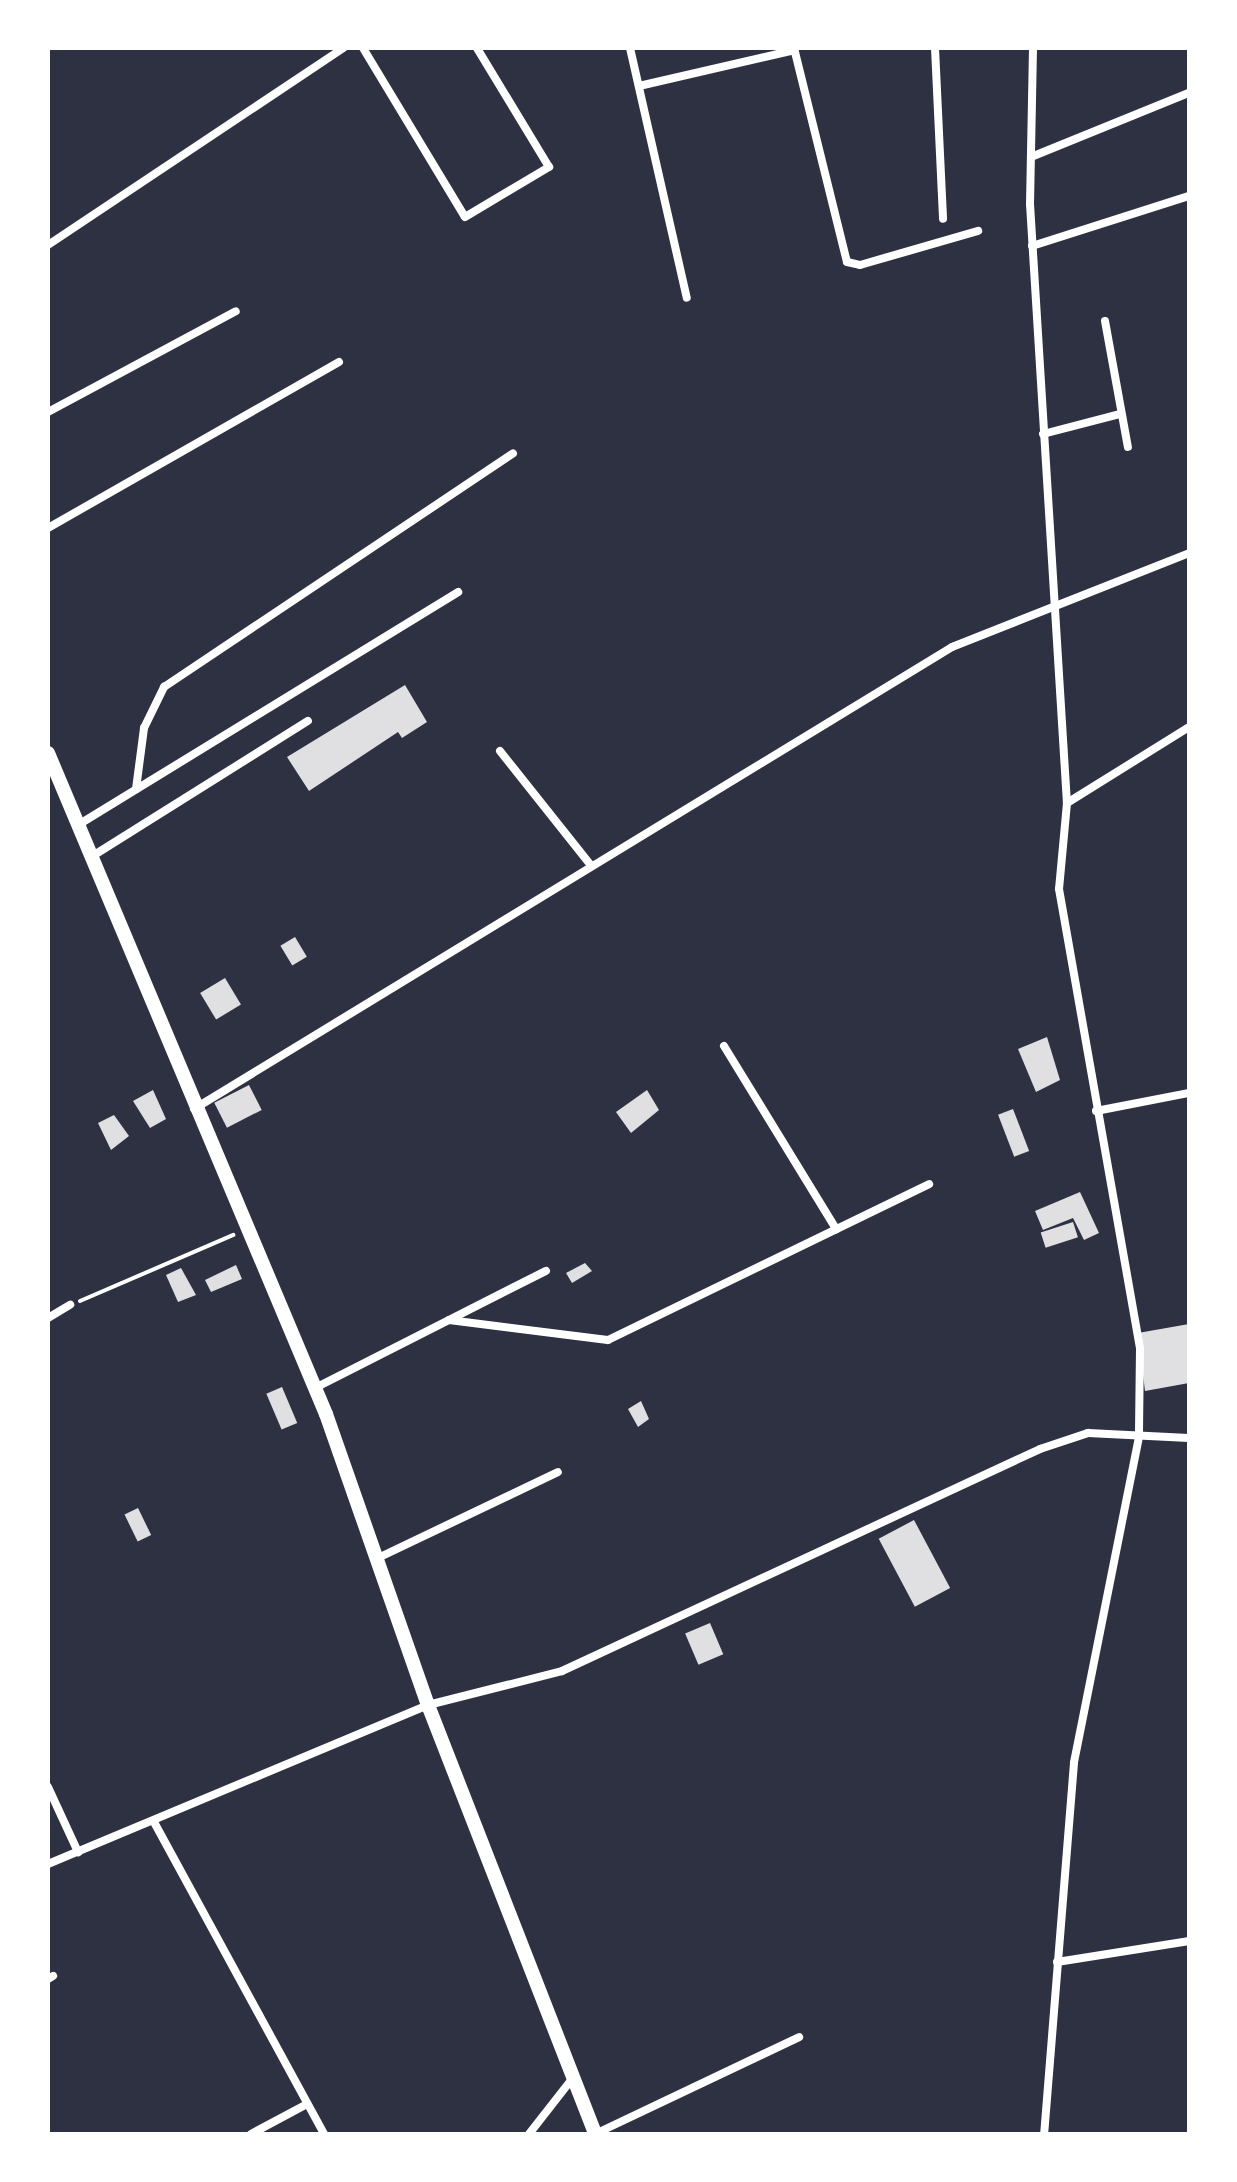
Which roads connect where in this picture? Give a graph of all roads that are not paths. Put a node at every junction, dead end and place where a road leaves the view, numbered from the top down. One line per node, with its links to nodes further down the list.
1 (343, 48): 14 (street)
2 (363, 48): 3 (street)
3 (477, 48)
4 (630, 48): 8 (street)
5 (935, 48): 12 (street)
6 (1033, 48): 10 (street)
7 (794, 49): 8 (street); 13 (street)
8 (639, 86): 16 (street)
9 (1189, 93): 10 (street)
10 (1031, 157): 15 (street)
11 (1189, 196): 15 (street)
12 (943, 219)
13 (978, 231)
14 (48, 245)
15 (1032, 246): 22 (street)
16 (687, 298)
17 (236, 311): 20 (street)
18 (1105, 321): 21 (street)
19 (339, 362): 25 (street)
20 (48, 412)
21 (1120, 414): 22 (street); 23 (street)
22 (1043, 434): 28 (street)
23 (1128, 447)
24 (513, 453): 33 (street)
25 (48, 528)
26 (1189, 553): 28 (street)
27 (458, 592): 33 (street)
28 (1053, 607): 34 (street); 37 (street)
29 (308, 721): 36 (street)
30 (1189, 727): 34 (street)
31 (500, 751): 37 (street)
32 (48, 753): 35 (street)
33 (136, 789): 35 (street)
34 (1067, 803): 41 (street)
35 (78, 825): 36 (street)
36 (91, 857): 40 (street)
37 (590, 864): 40 (street)
38 (724, 1046): 43 (street)
39 (1189, 1093): 41 (street)
40 (192, 1110): 48 (street)
41 (1096, 1111): 49 (street)
42 (929, 1184): 43 (street)
43 (836, 1229): 47 (street)
44 (546, 1271): 47 (street)
45 (70, 1305): 46 (street)
46 (48, 1318)
47 (449, 1320): 48 (street)
48 (315, 1388): 52 (street)
49 (1139, 1437): 50 (street); 53 (street); 59 (street)
50 (1189, 1438)
51 (558, 1472): 52 (street)
52 (380, 1557): 53 (street)
53 (428, 1705): 55 (street); 61 (street)
54 (48, 1787): 56 (street)
55 (154, 1822): 56 (street); 62 (street)
56 (78, 1852): 57 (street)
57 (48, 1864)
58 (1189, 1941): 59 (street)
59 (1057, 1962): 67 (street)
60 (799, 2037): 66 (street)
61 (572, 2079): 65 (street); 66 (street)
62 (305, 2105): 63 (street); 64 (street)
63 (251, 2134)
64 (324, 2134)
65 (529, 2134)
66 (595, 2134)
67 (1044, 2134)

